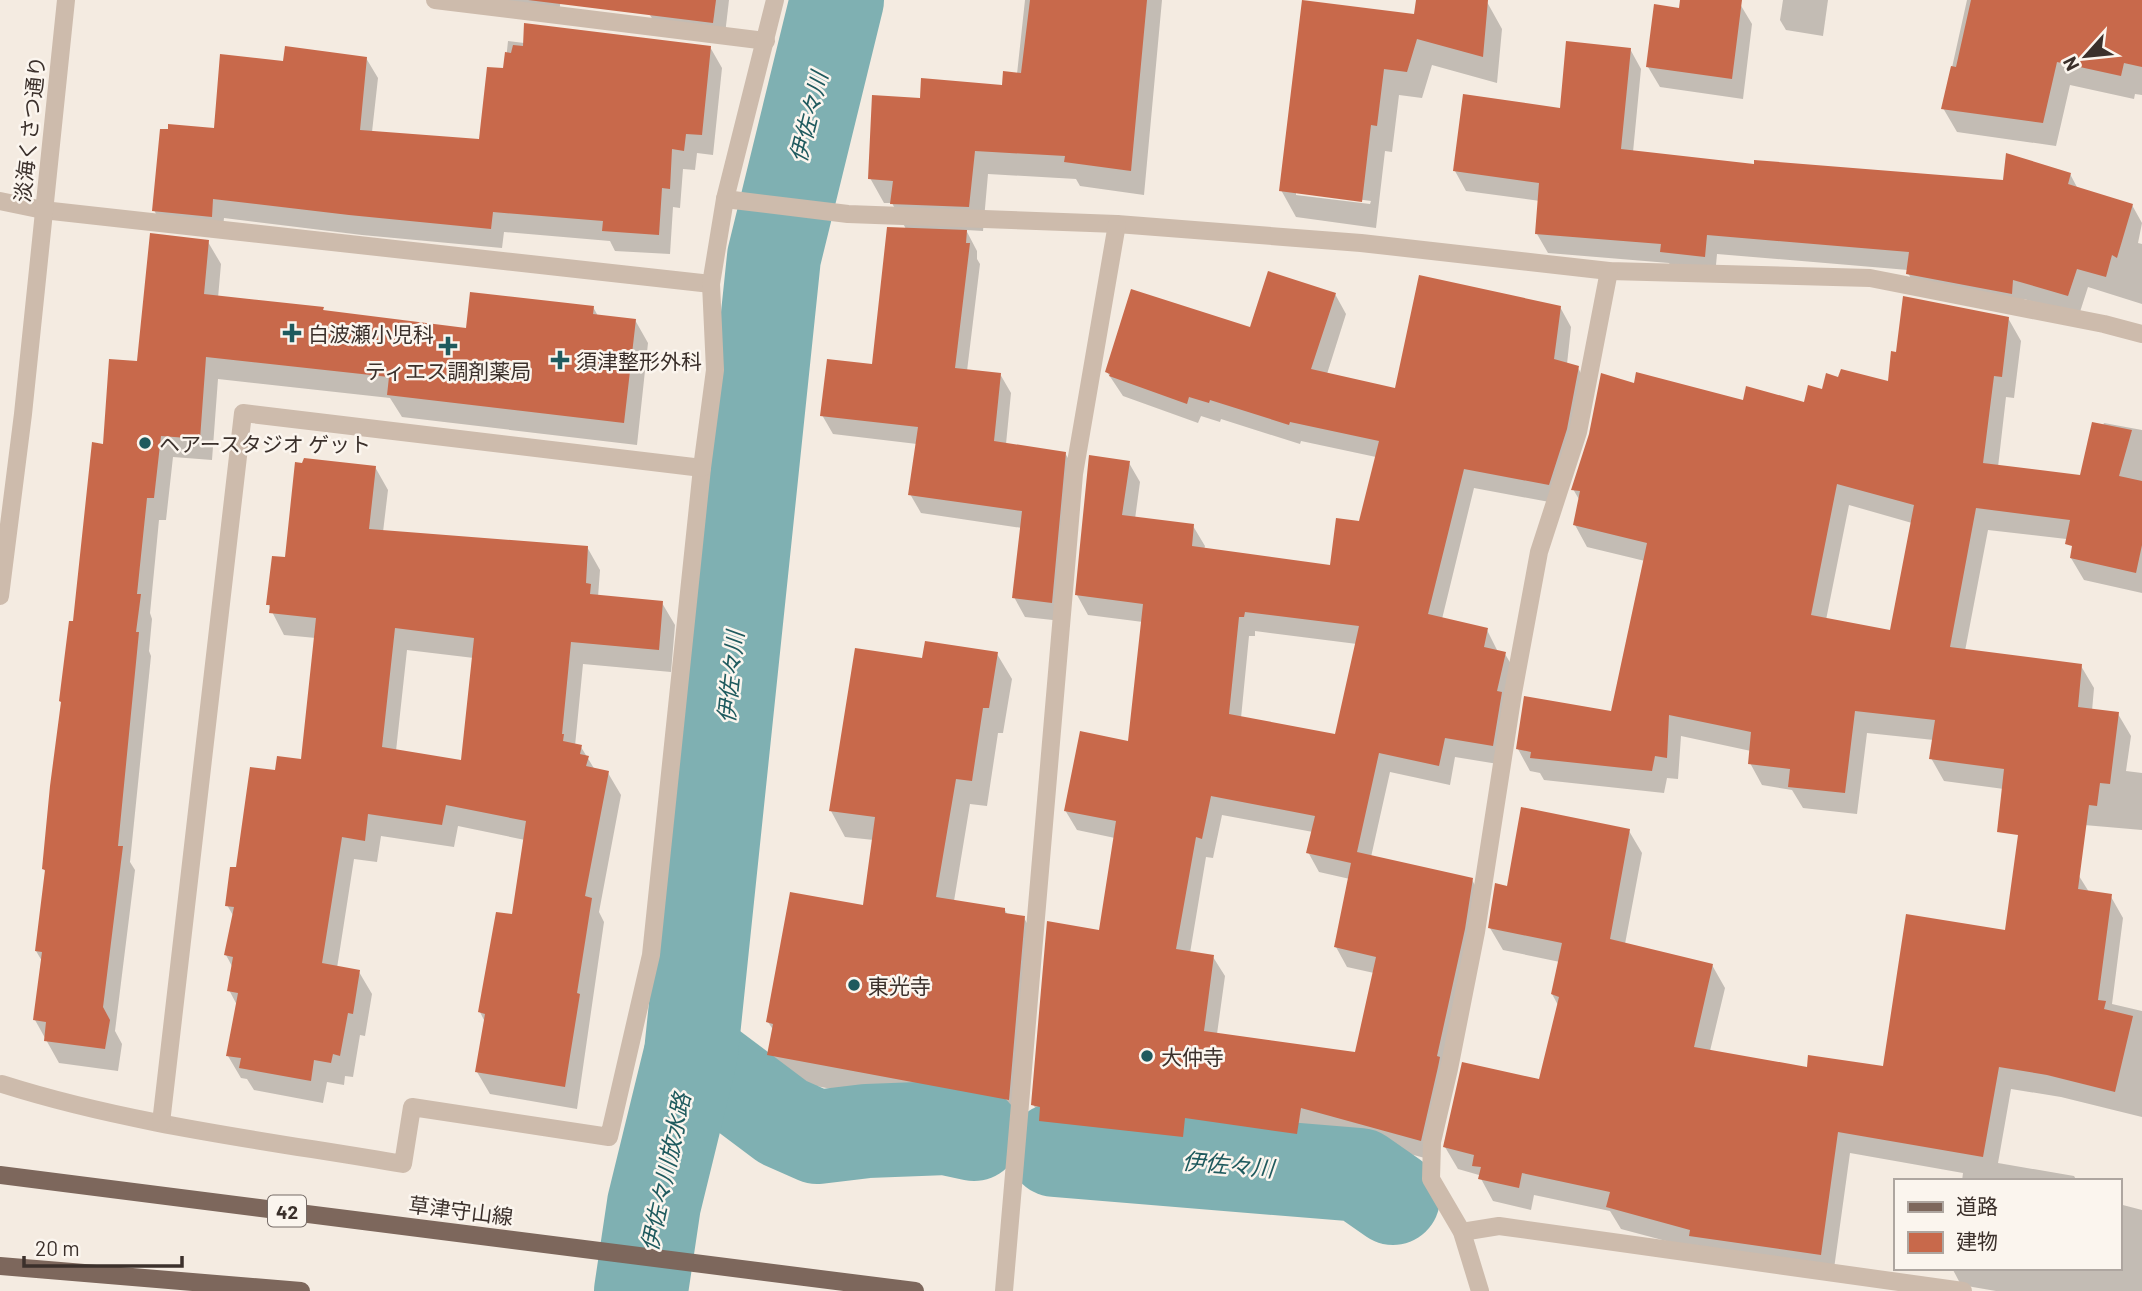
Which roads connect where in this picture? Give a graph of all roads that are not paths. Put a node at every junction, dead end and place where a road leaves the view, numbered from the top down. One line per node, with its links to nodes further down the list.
1 (66, 0): 7 (street, 淡海くさつ通り)
2 (438, 0): 4 (street)
3 (775, 0): 4 (street)
4 (766, 41): 5 (street)
5 (725, 200): 8 (street); 10 (street)
6 (0, 201): 7 (street)
7 (43, 210): 10 (street); 13 (street, 淡海くさつ通り)
8 (1117, 224): 9 (street); 21 (street)
9 (1609, 271): 11 (street); 17 (street)
10 (711, 284): 12 (street)
11 (2142, 334)
12 (702, 468): 15 (street); 15 (street)
13 (0, 596)
14 (2, 1084): 15 (street)
15 (161, 1123)
16 (0, 1175): 20 (main road, 草津守山線 / 42)
17 (1462, 1232): 22 (street); 23 (street)
18 (0, 1266): 19 (main road)
19 (301, 1291)
20 (915, 1291)
21 (1004, 1291)
22 (1480, 1291)
23 (1963, 1291)

